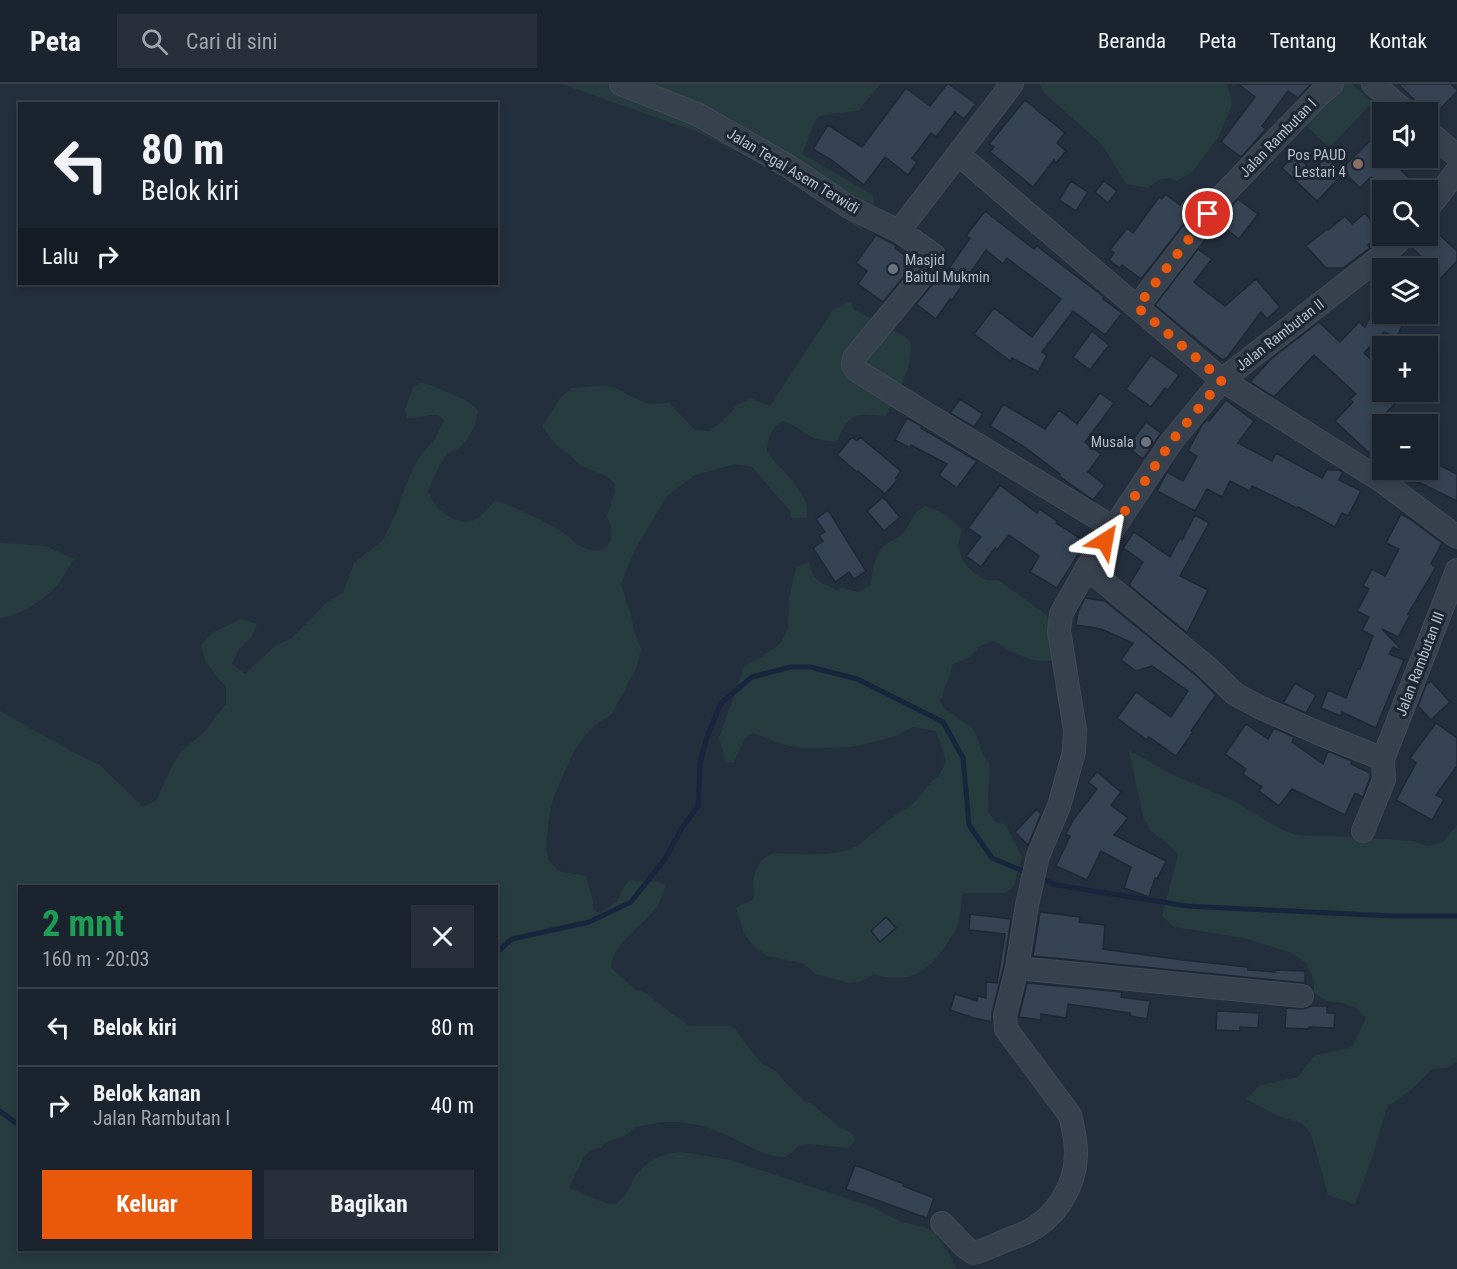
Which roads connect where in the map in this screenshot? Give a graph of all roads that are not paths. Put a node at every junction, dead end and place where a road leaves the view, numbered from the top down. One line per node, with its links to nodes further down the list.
1 (621, 84): 11 (street, Jalan Tegal Asem Terwidi)
2 (1012, 84): 7 (street)
3 (1332, 84): 13 (street, Jalan Rambutan I)
4 (1374, 84): 5 (street)
5 (1395, 102)
6 (1438, 140): 8 (street)
7 (958, 154): 11 (street); 13 (street)
8 (1457, 156)
9 (1457, 171): 10 (street)
10 (1438, 195)
11 (899, 231): 15 (street, Jalan Tegal Asem Terwidi)
12 (1393, 246): 14 (street, Jalan Rambutan II)
13 (1137, 307): 14 (street)
14 (1222, 380): 15 (street, Jalan Rambutan II); 16 (street)
15 (1114, 528): 17 (street, Jalan Rambutan II)
16 (1457, 537)
17 (1087, 568): 19 (street); 21 (street, Jalan Rambutan II)
18 (1457, 570): 19 (street, Jalan Rambutan III)
19 (1383, 759): 20 (street, Jalan Rambutan III)
20 (1363, 831)
21 (1017, 968): 22 (street); 23 (street)
22 (1302, 996)
23 (942, 1223)

